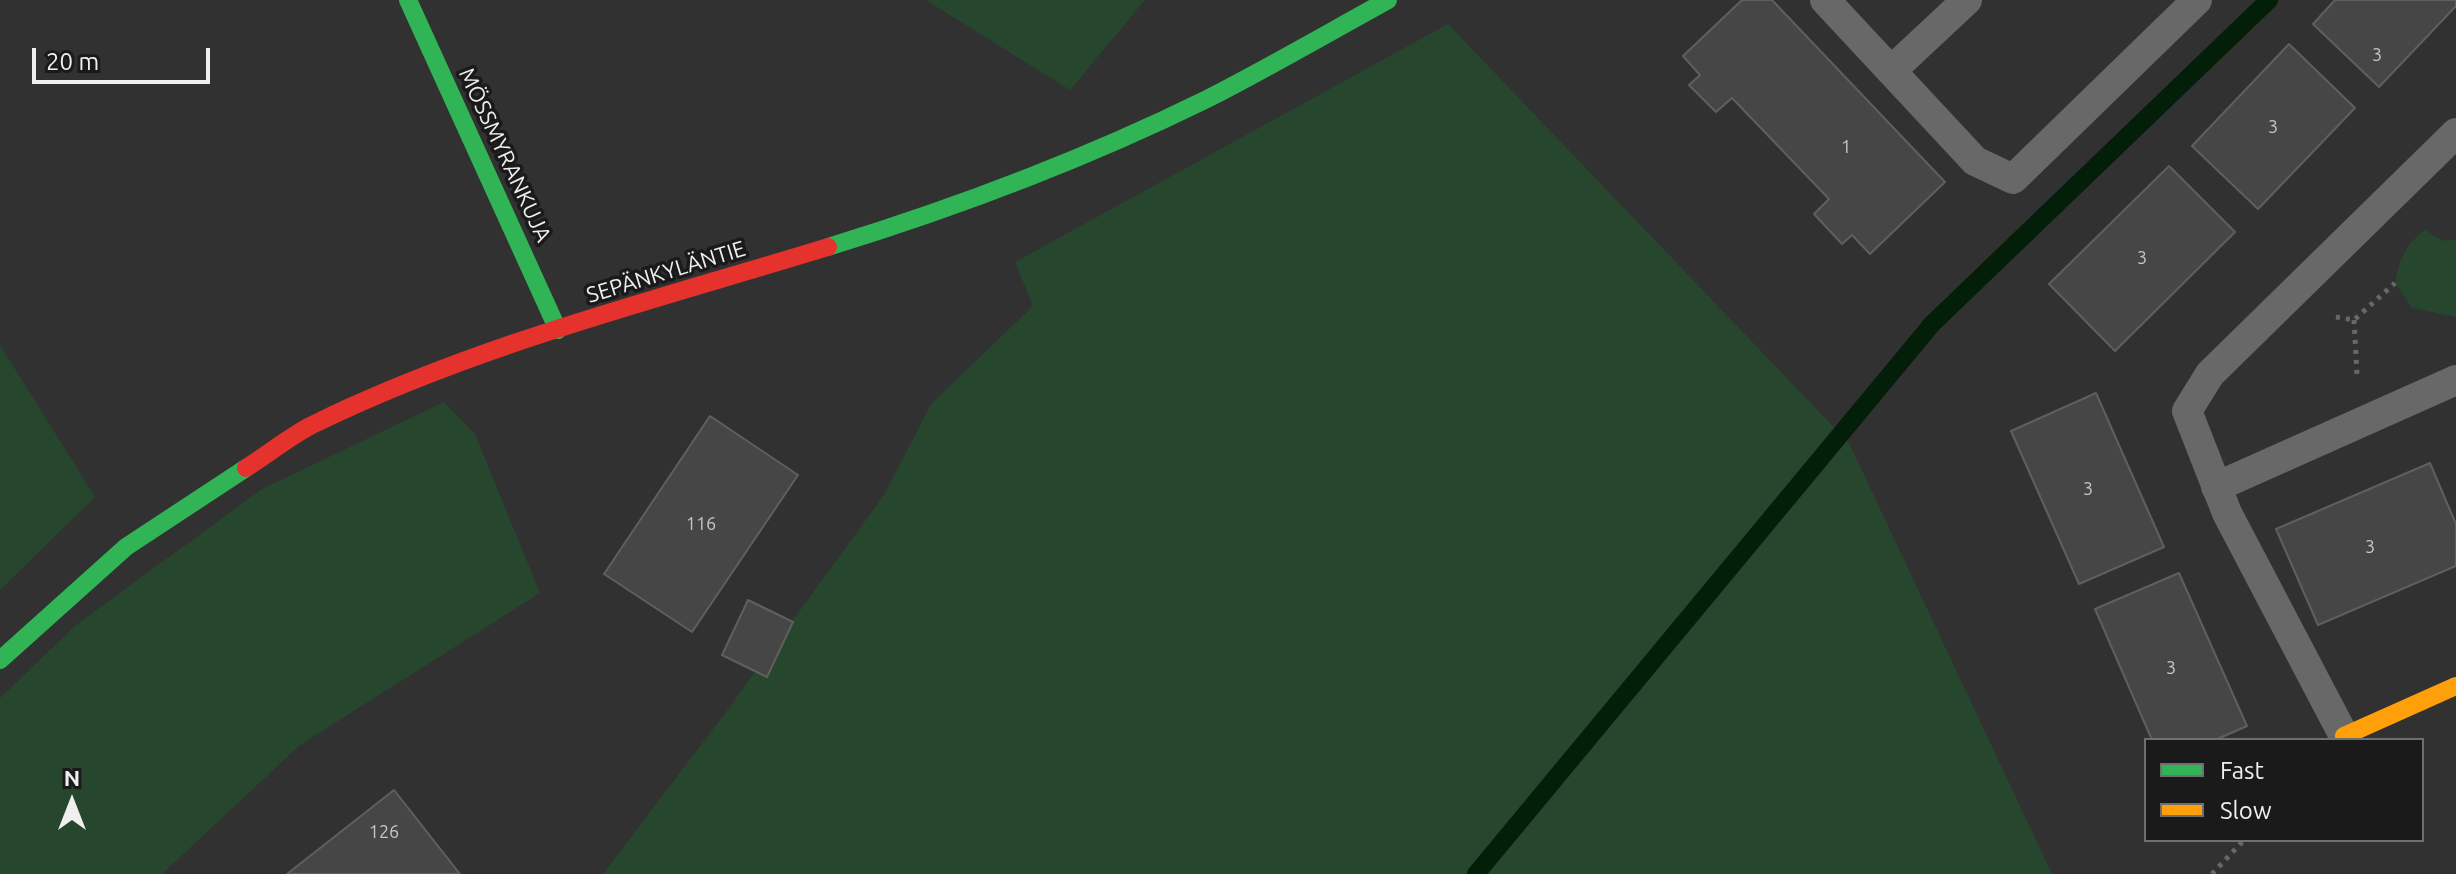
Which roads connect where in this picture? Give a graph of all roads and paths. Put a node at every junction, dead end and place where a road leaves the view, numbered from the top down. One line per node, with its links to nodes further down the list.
1 (408, 0): 10 (street, MÖSSMYRANKUJA)
2 (1388, 0): 10 (street, SEPÄNKYLÄNTIE)
3 (1825, 0): 6 (lane)
4 (1967, 0): 6 (lane)
5 (2197, 0): 6 (lane)
6 (1891, 71)
7 (2456, 133): 12 (lane)
8 (2395, 283): 9 (path)
9 (2354, 320)
10 (558, 330): 13 (street, SEPÄNKYLÄNTIE)
11 (2456, 380): 12 (lane)
12 (2216, 487): 15 (lane)
13 (0, 660)
14 (2456, 686): 15 (street)
15 (2344, 736)
16 (2242, 842): 17 (path)
17 (2212, 874)

